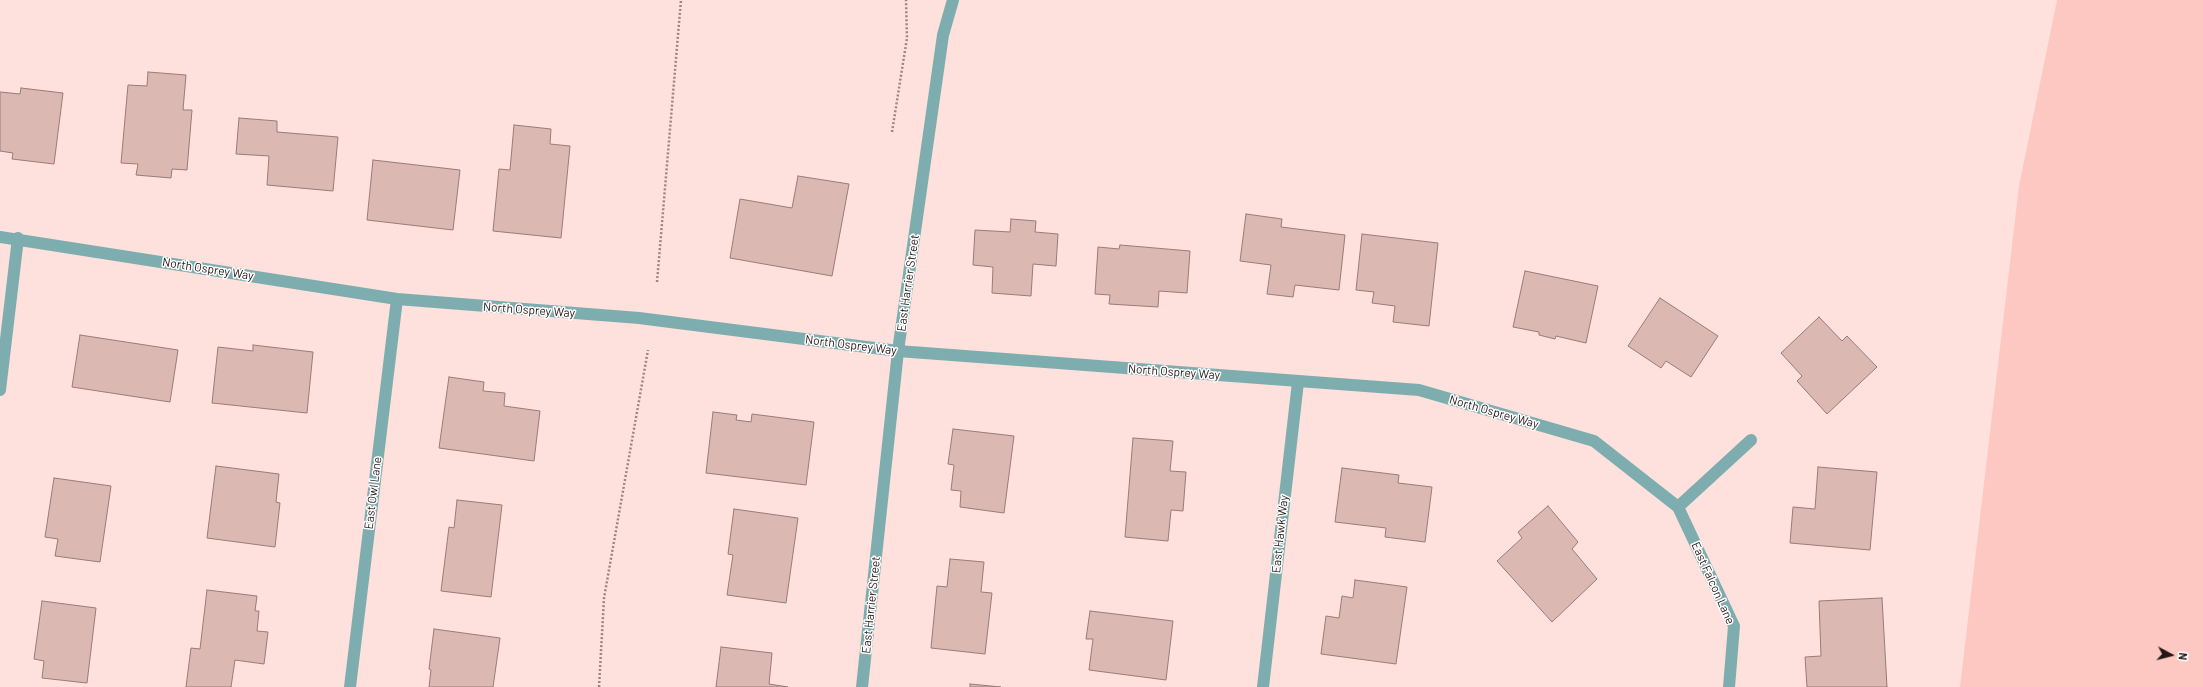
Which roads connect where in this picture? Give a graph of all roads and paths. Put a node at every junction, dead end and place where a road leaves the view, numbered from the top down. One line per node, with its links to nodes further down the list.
1 (681, 0): 7 (path)
2 (906, 0): 4 (path)
3 (952, 0): 10 (street, East Harrier Street)
4 (892, 132)
5 (0, 237): 6 (street, North Osprey Way)
6 (18, 238): 8 (street, North Osprey Way); 12 (street)
7 (657, 282)
8 (397, 299): 10 (street, North Osprey Way); 15 (street, East Owl Lane)
9 (648, 350): 16 (path)
10 (898, 351): 11 (street, North Osprey Way); 17 (street, East Harrier Street)
11 (1298, 382): 14 (street, North Osprey Way); 18 (street, East Hawk Way)
12 (0, 390)
13 (1751, 440): 14 (street)
14 (1678, 507): 19 (street, East Falcon Lane)
15 (350, 687)
16 (599, 687)
17 (862, 687)
18 (1263, 687)
19 (1729, 687)

